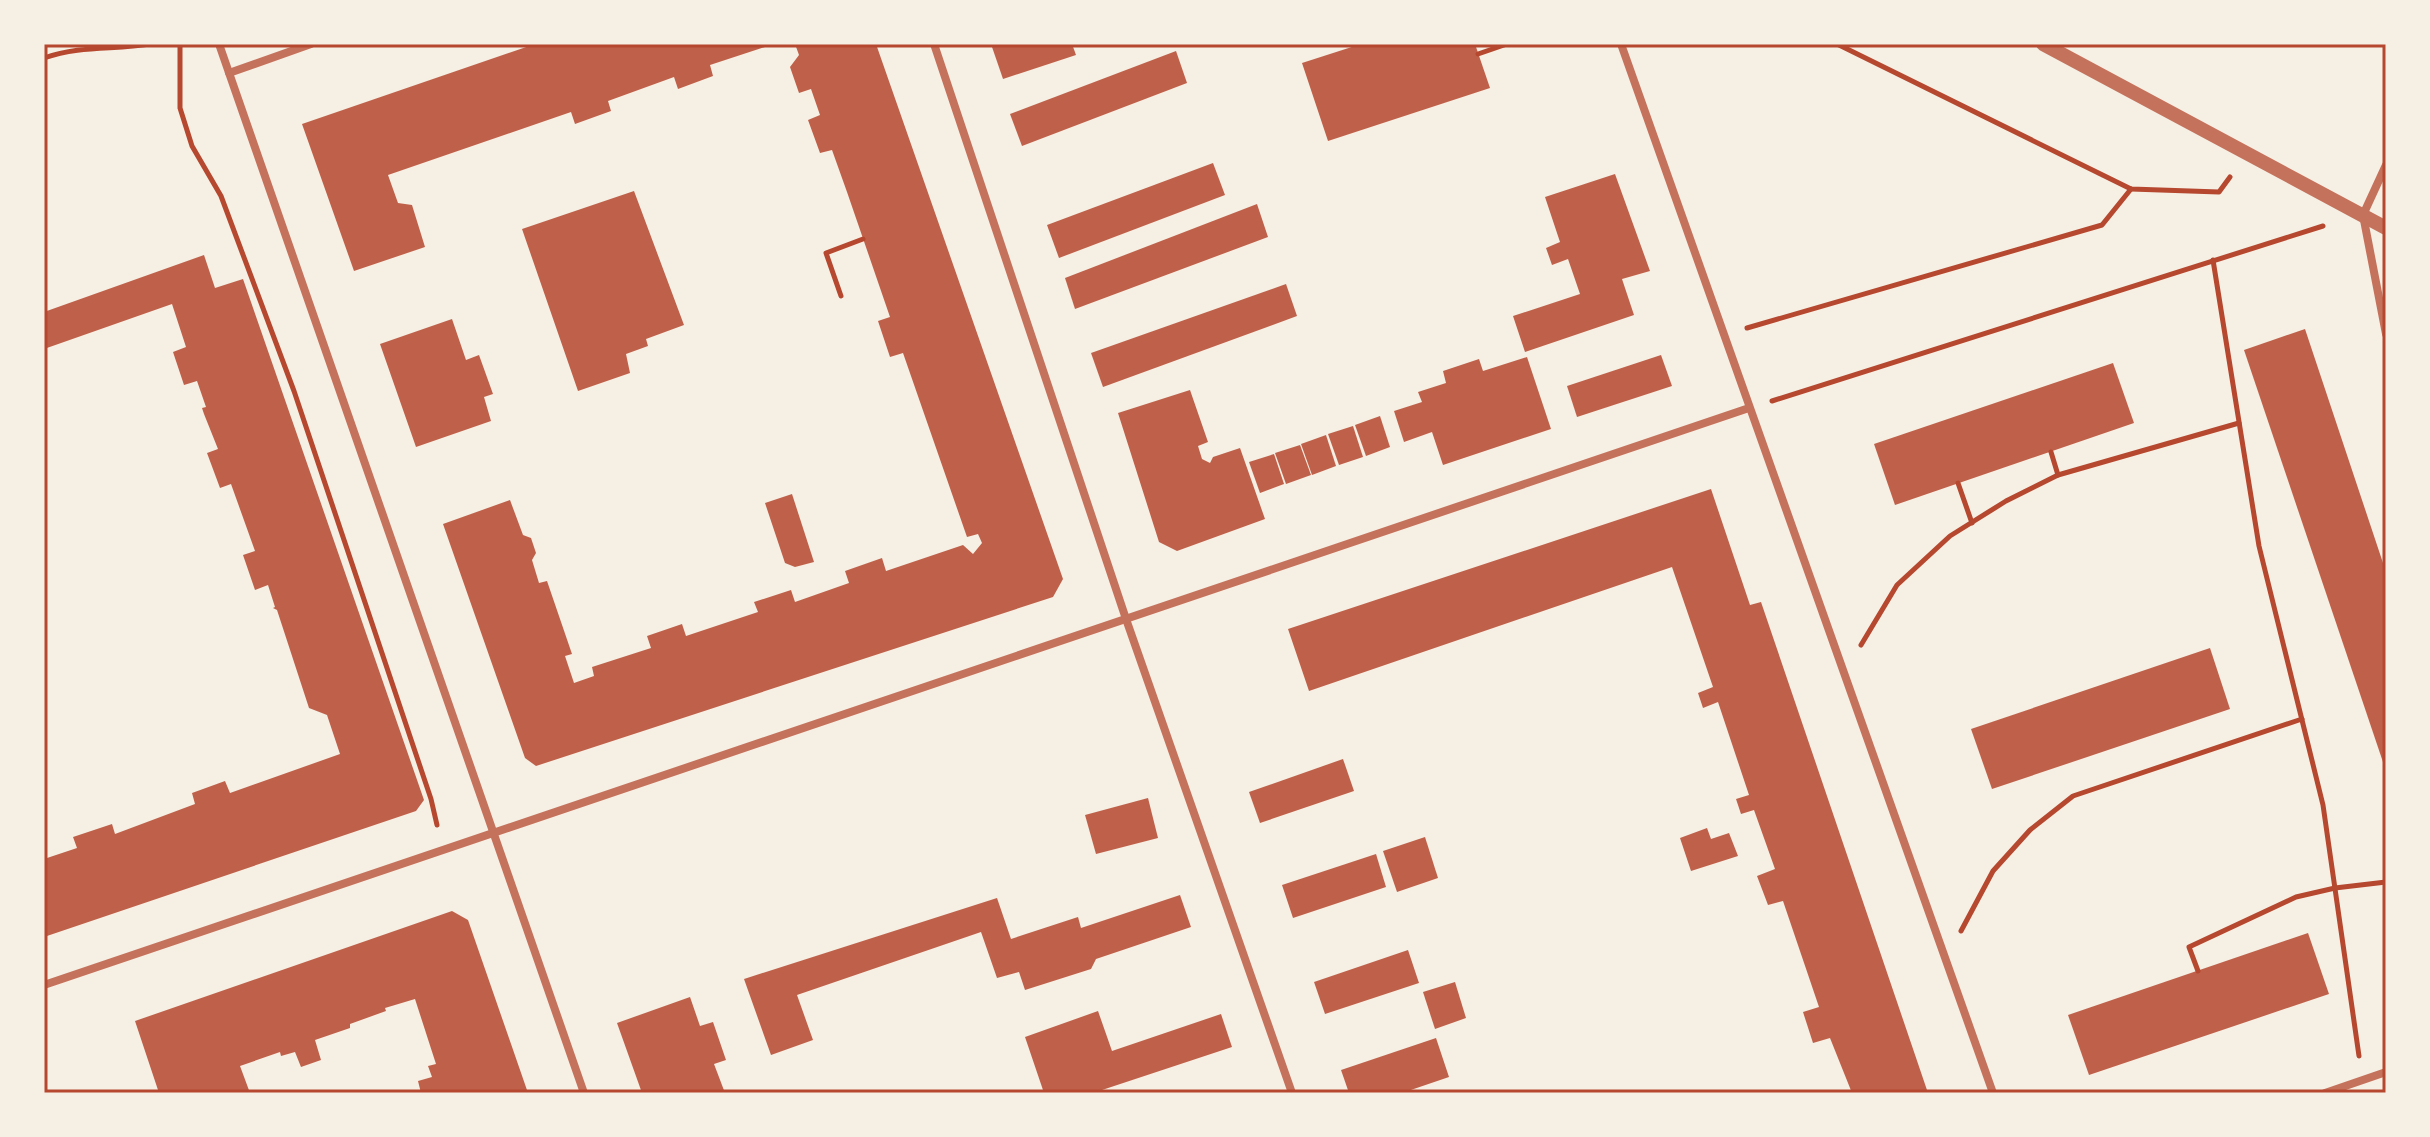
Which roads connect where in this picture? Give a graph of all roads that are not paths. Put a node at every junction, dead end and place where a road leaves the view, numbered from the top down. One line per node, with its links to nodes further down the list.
1 (219, 44): 6 (street)
2 (311, 44): 6 (street)
3 (934, 44): 12 (street)
4 (1621, 44): 11 (street)
5 (2043, 44): 8 (street)
6 (229, 73): 13 (street)
7 (2386, 165): 8 (street)
8 (2363, 215): 9 (street); 10 (street)
9 (2386, 228)
10 (2386, 334)
11 (1749, 408): 12 (street); 18 (street)
12 (1126, 619): 13 (street); 17 (street)
13 (494, 833): 14 (street); 16 (street)
14 (44, 985)
15 (2386, 1072): 19 (street)
16 (584, 1093)
17 (1292, 1093)
18 (1993, 1093)
19 (2325, 1093)

